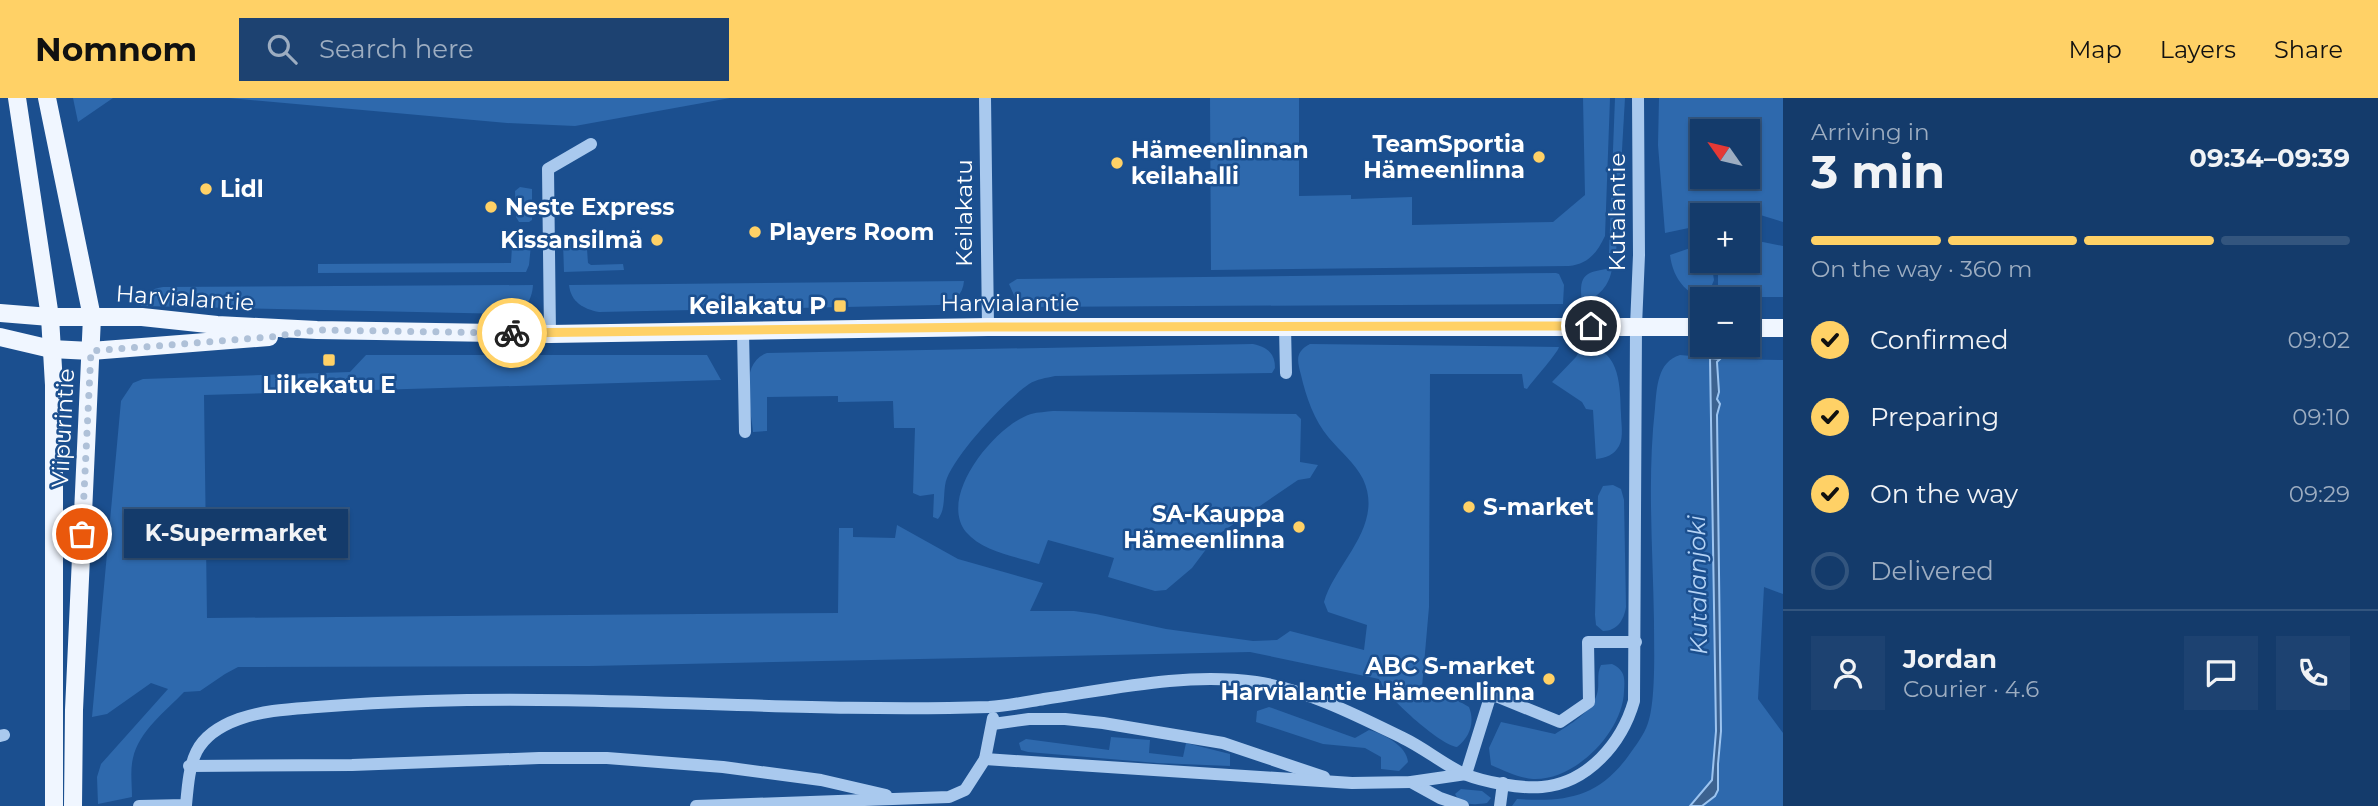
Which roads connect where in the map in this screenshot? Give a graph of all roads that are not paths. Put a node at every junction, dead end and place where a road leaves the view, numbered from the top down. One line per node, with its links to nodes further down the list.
1 (17, 98): 7 (main road, Viipurintie)
2 (47, 98): 8 (main road, Viipurintie)
3 (985, 98): 10 (street, Keilakatu)
4 (1638, 98): 9 (street, Kutalantie)
5 (592, 144): 17 (street)
6 (0, 313): 7 (main road, Harvialantie)
7 (50, 317): 8 (main road, Harvialantie); 19 (main road, Viipurintie)
8 (92, 317): 15 (main road, Harvialantie); 20 (main road, Viipurintie)
9 (1636, 326): 11 (main road, Harvialantie); 12 (main road, Harvialantie); 23 (street, Kutalantie)
10 (988, 327): 11 (main road, Harvialantie); 16 (main road, Harvialantie)
11 (1285, 327): 21 (street)
12 (1690, 327)
13 (1760, 328): 14 (main road)
14 (1783, 328)
15 (317, 330): 17 (main road, Harvialantie); 20 (main road, Harvialantie)
16 (743, 331): 17 (main road, Harvialantie); 22 (street)
17 (550, 334)
18 (0, 337): 19 (main road, Harvialantie)
19 (51, 349): 20 (main road, Harvialantie); 33 (main road, Viipurintie)
20 (91, 351): 34 (main road, Viipurintie)
21 (1286, 373)
22 (745, 432)
23 (1636, 642): 28 (street); 31 (street, Kutalantie)
24 (993, 707): 25 (street); 27 (street); 28 (street)
25 (993, 724): 26 (street); 29 (street)
26 (985, 759): 29 (street); 32 (street)
27 (189, 766): 32 (street); 36 (street)
28 (1465, 774): 30 (street); 31 (street, Kutalantie)
29 (1339, 782): 30 (street)
30 (1411, 782): 39 (street)
31 (1503, 783): 40 (street)
32 (896, 798): 38 (street)
33 (54, 806)
34 (73, 806)
35 (139, 806): 36 (street)
36 (186, 806): 37 (street)
37 (192, 806)
38 (696, 806)
39 (1464, 806)
40 (1500, 806)

